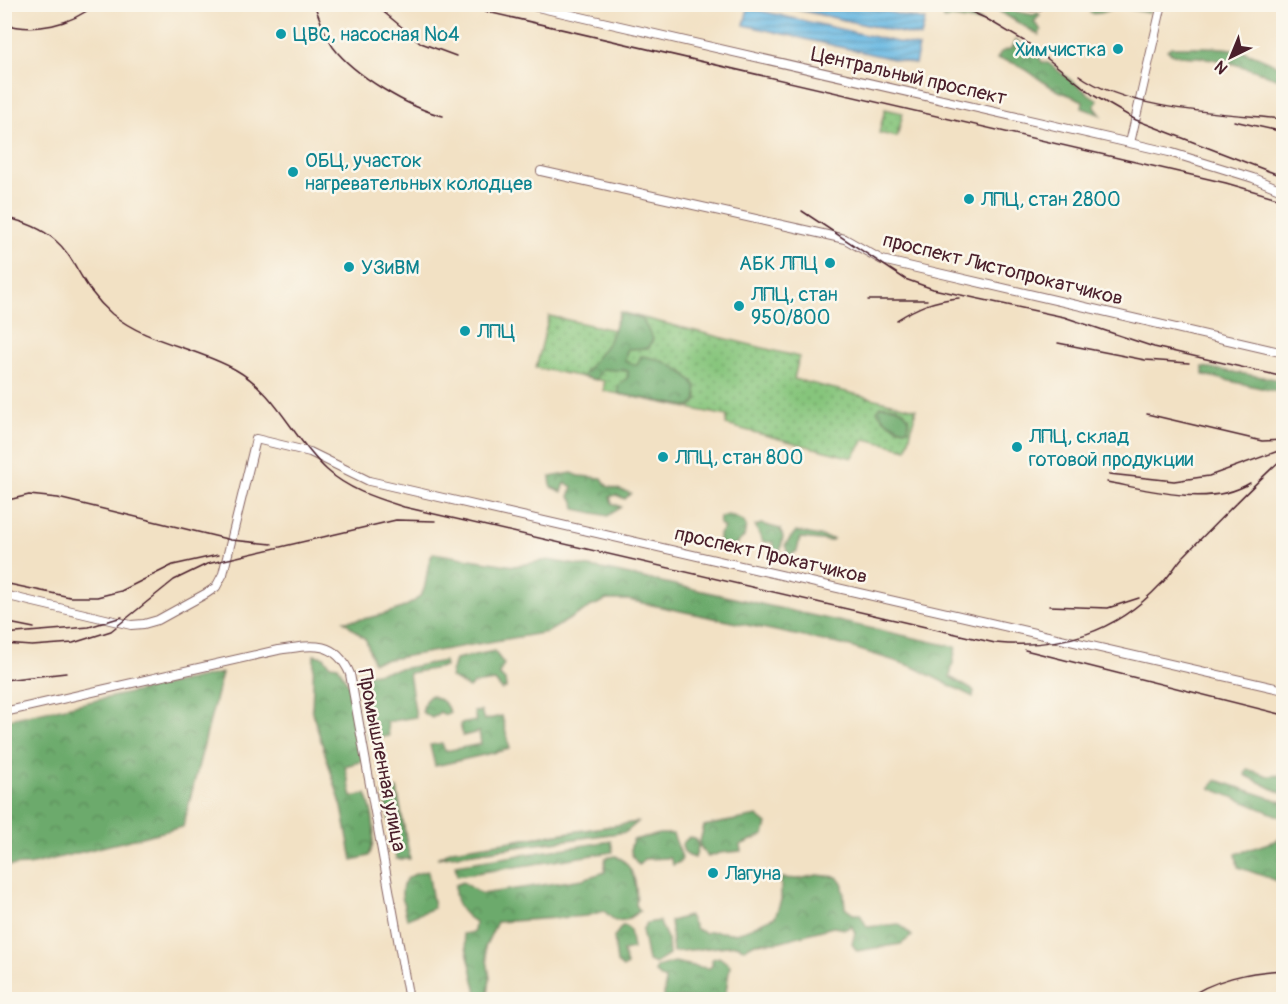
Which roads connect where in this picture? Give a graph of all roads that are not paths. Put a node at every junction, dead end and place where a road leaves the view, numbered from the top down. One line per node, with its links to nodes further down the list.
1 (524, 4): 3 (street, Центральный проспект)
2 (1162, 4): 3 (street)
3 (1130, 143): 5 (street, Центральный проспект)
4 (541, 171): 6 (street, проспект Листопрокатчиков)
5 (1284, 191)
6 (1284, 353)
7 (4, 595): 8 (street, проспект Прокатчиков)
8 (1284, 690)
9 (4, 712): 10 (street, Промышленная улица)
10 (409, 999)

